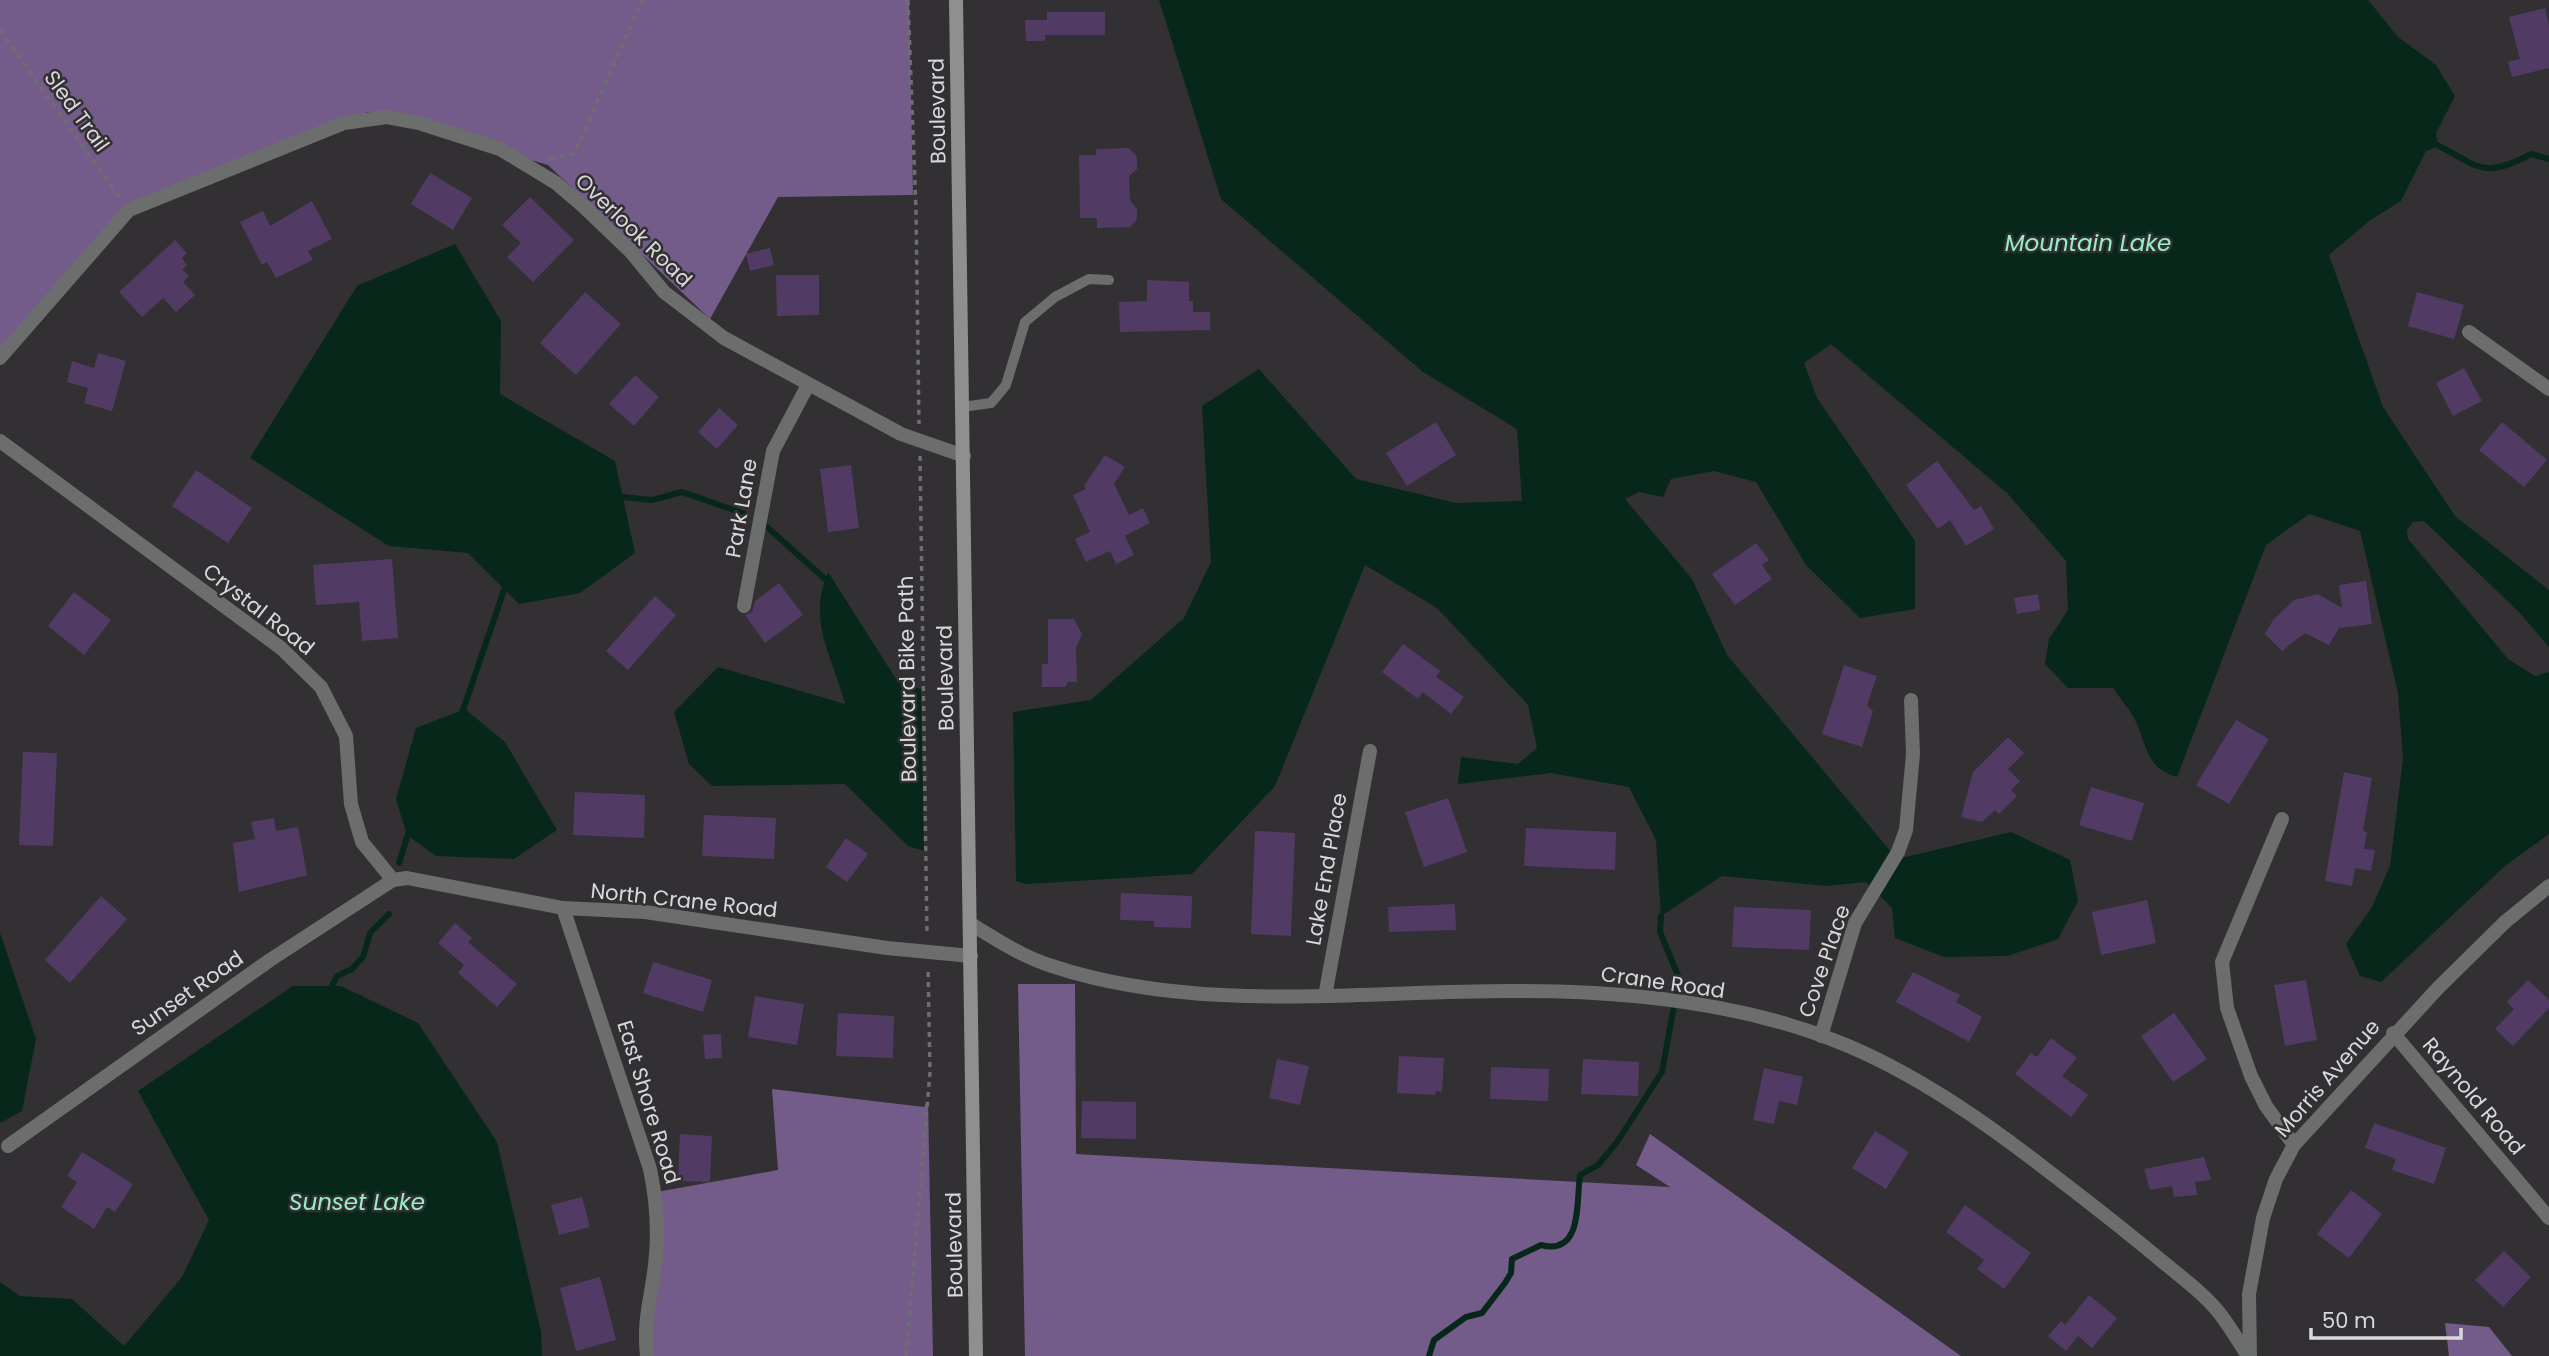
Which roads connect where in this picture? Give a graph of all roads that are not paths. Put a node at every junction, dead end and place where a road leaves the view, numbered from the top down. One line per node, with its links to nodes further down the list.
1 (956, 0): 7 (main road, Boulevard)
2 (1109, 280): 7 (lane)
3 (2469, 332): 6 (street)
4 (0, 358): 5 (street, Overlook Road)
5 (808, 385): 9 (street, Overlook Road); 10 (street, Park Lane)
6 (2549, 389)
7 (962, 407): 9 (main road, Boulevard)
8 (0, 441): 14 (street, Crystal Road)
9 (964, 456): 17 (main road, Boulevard)
10 (744, 606)
11 (1911, 700): 21 (street, Cove Place)
12 (1370, 751): 19 (street, Lake End Place)
13 (2282, 819): 22 (street)
14 (393, 880): 16 (street, North Crane Road); 23 (street, Sunset Road)
15 (2549, 886): 20 (street, Morris Avenue)
16 (563, 908): 18 (street, North Crane Road); 25 (street, East Shore Road)
17 (971, 924): 18 (main road, Boulevard); 19 (street, Crane Road)
18 (971, 956): 26 (main road, Boulevard)
19 (1325, 996): 21 (street, Crane Road)
20 (2393, 1033): 22 (street, Morris Avenue); 24 (street, Raynold Road)
21 (1821, 1036): 27 (street, Crane Road)
22 (2294, 1145): 27 (street, Morris Avenue)
23 (8, 1146)
24 (2549, 1218)
25 (647, 1356)
26 (976, 1356)
27 (2249, 1356)

